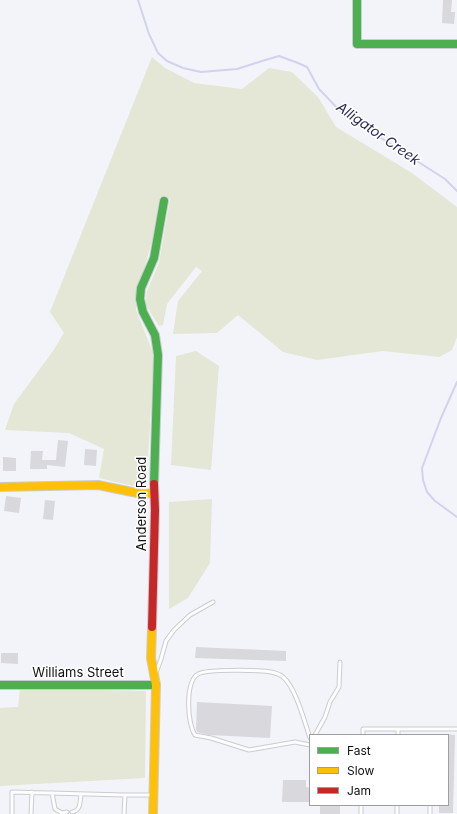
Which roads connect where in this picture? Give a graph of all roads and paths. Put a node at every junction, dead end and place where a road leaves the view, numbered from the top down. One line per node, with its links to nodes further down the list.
1 (357, 0): 2 (street)
2 (457, 44)
3 (164, 202): 5 (street, Anderson Road)
4 (0, 487): 5 (street)
5 (154, 493): 8 (street, Anderson Road)
6 (213, 602): 8 (lane)
7 (340, 662): 13 (lane)
8 (155, 680): 9 (street, Williams Street); 22 (street, Anderson Road)
9 (0, 685)
10 (398, 729): 11 (lane); 14 (lane); 15 (lane)
11 (431, 729): 12 (lane); 16 (lane)
12 (457, 729)
13 (316, 734)
14 (363, 734)
15 (398, 734)
16 (431, 734)
17 (309, 735): 18 (lane)
18 (309, 745)
19 (32, 792): 20 (lane); 26 (lane); 27 (lane)
20 (52, 793): 21 (lane); 24 (lane)
21 (81, 794): 23 (lane); 25 (lane)
22 (153, 794): 23 (lane); 29 (street, Anderson Road)
23 (124, 795): 28 (lane)
24 (67, 812)
25 (72, 812)
26 (12, 814)
27 (31, 814)
28 (124, 814)
29 (153, 814)

